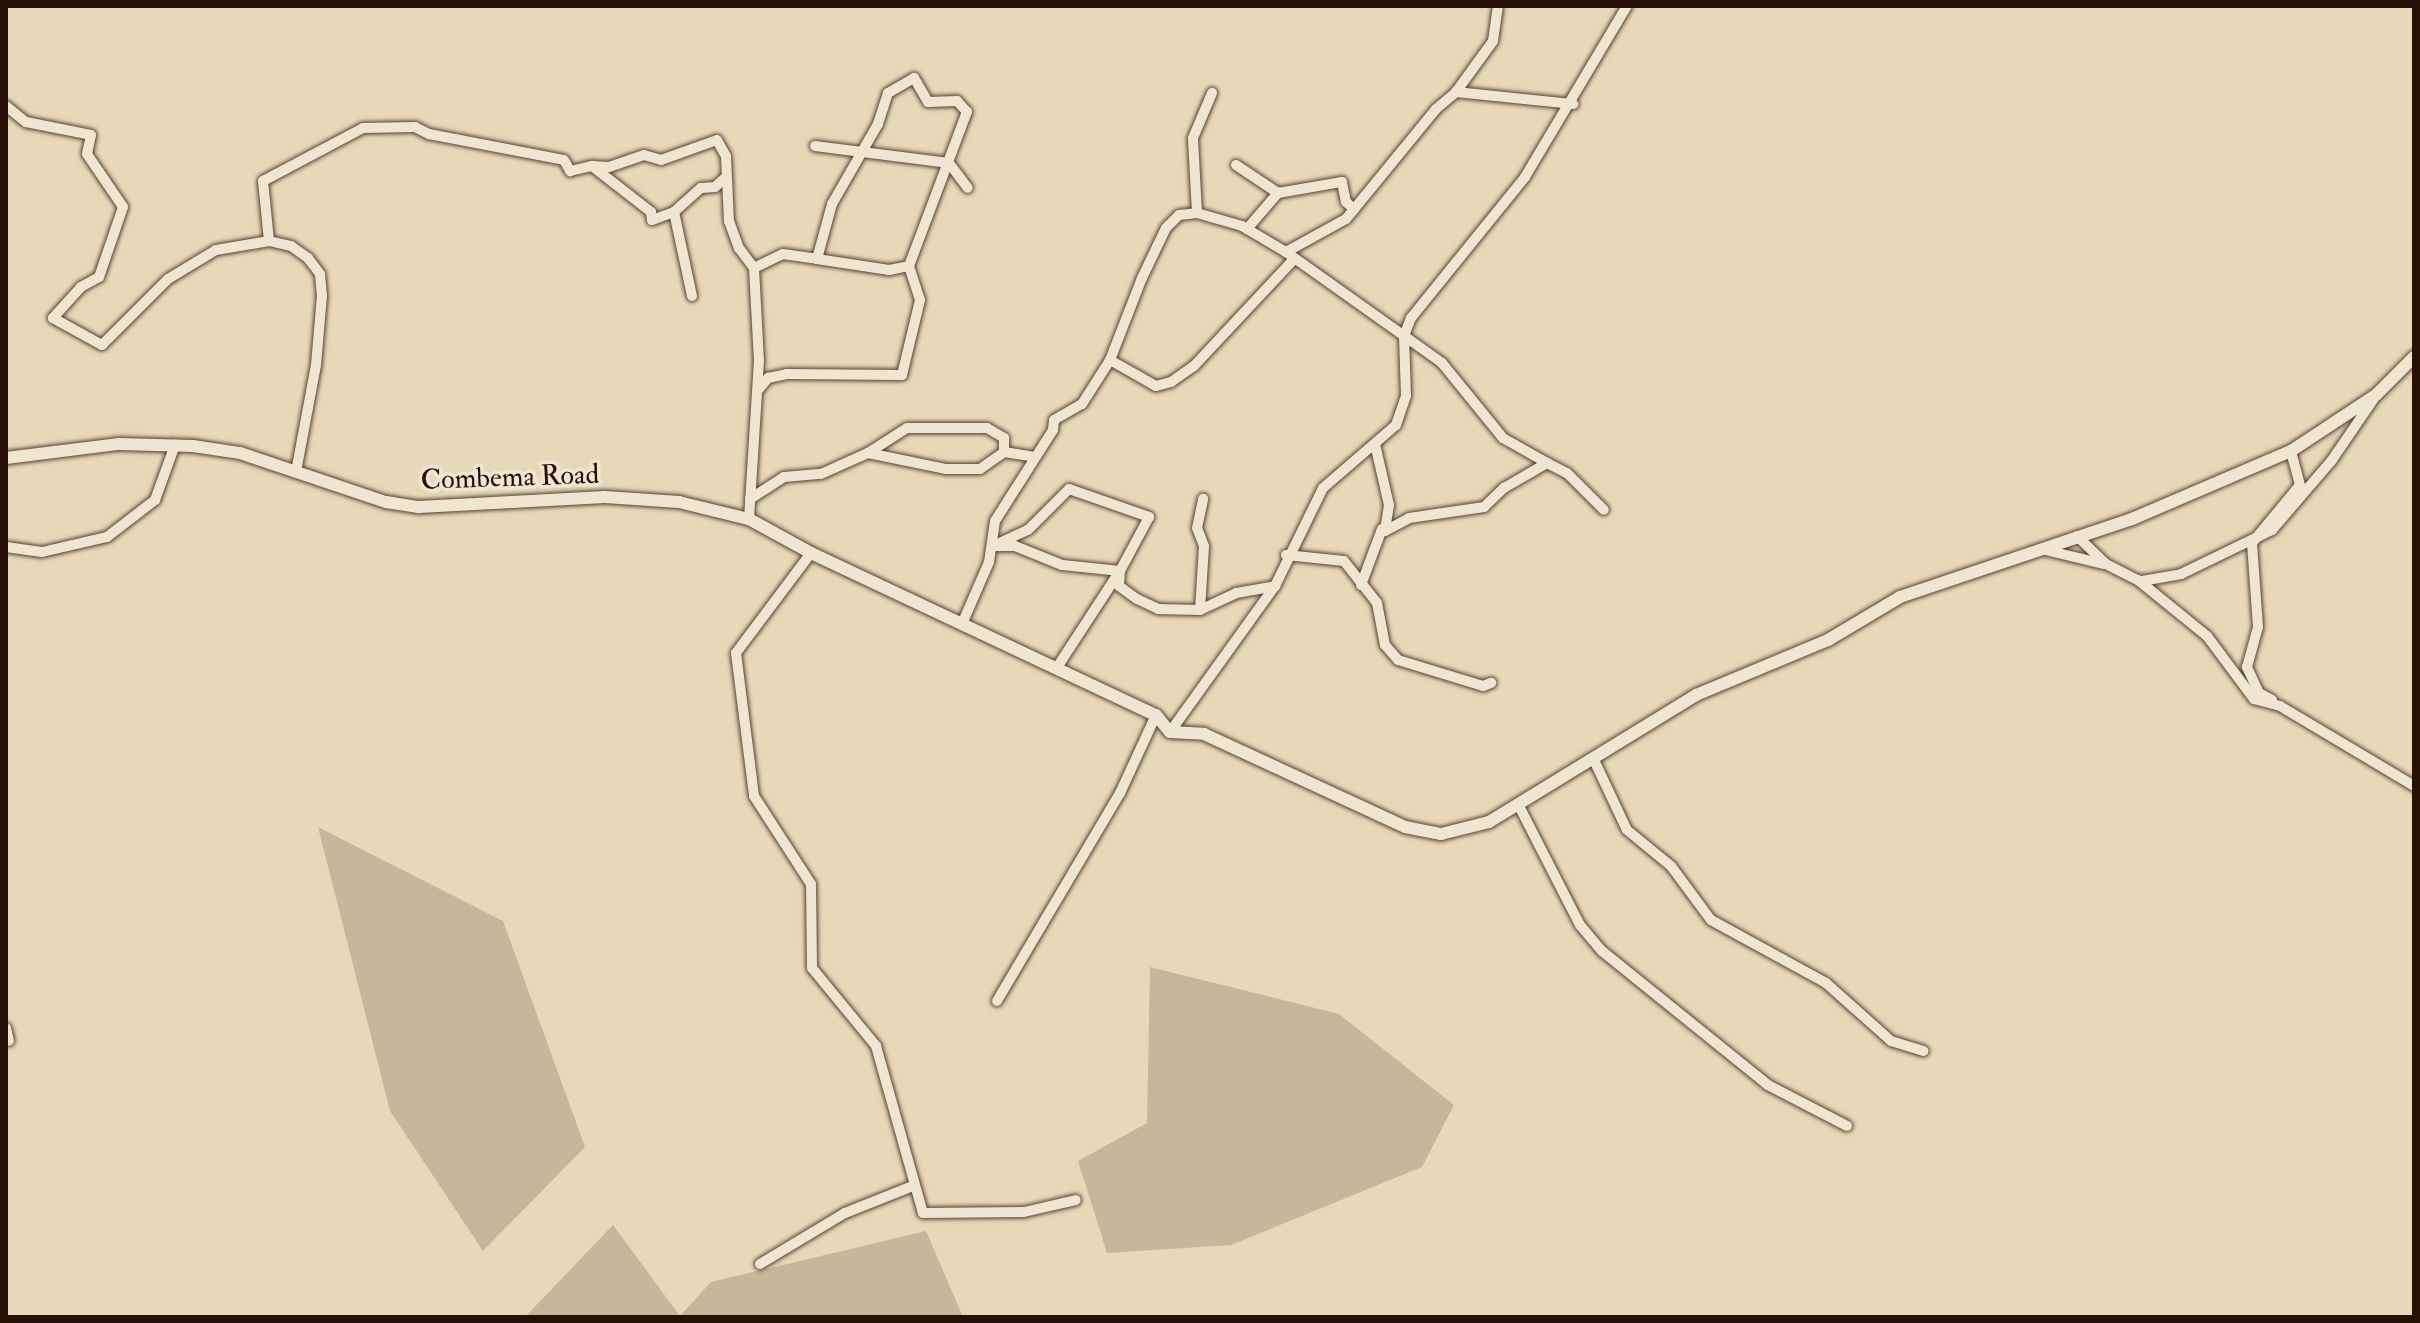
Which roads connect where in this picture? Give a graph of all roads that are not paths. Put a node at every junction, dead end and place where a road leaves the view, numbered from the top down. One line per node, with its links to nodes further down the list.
1 (1498, 6): 3 (street)
2 (1627, 6): 5 (street)
3 (1456, 92): 5 (street); 15 (street)
4 (1212, 93): 17 (street)
5 (1573, 104): 25 (street)
6 (6, 106): 19 (street)
7 (815, 146): 8 (street)
8 (861, 148): 9 (street); 9 (street); 21 (street)
9 (949, 163): 13 (street); 22 (street)
10 (1236, 165): 14 (street)
11 (592, 166): 12 (street); 16 (street); 19 (street)
12 (726, 177): 16 (street); 23 (street)
13 (968, 188)
14 (1278, 193): 15 (street); 18 (street)
15 (1354, 209): 20 (street)
16 (674, 212): 24 (street)
17 (1197, 213): 18 (street); 27 (street)
18 (1247, 229): 20 (street)
19 (269, 241): 38 (street)
20 (1290, 255): 25 (street); 27 (street)
21 (817, 259): 22 (street); 23 (street)
22 (909, 266): 28 (street)
23 (754, 268): 28 (street)
24 (692, 296)
25 (1404, 336): 30 (street); 37 (street)
26 (2414, 357): 29 (street)
27 (1110, 360): 35 (street)
28 (758, 390): 39 (street)
29 (2376, 395): 32 (street); 45 (street)
30 (1375, 444): 43 (street); 50 (street)
31 (175, 445): 36 (street, Combema Road); 38 (street, Combema Road); 47 (street)
32 (2291, 451): 44 (street); 45 (street)
33 (1004, 452): 34 (street); 34 (street); 35 (street)
34 (868, 453): 39 (street)
35 (1035, 457): 46 (street)
36 (6, 458)
37 (1547, 463): 41 (street); 43 (street)
38 (296, 472): 42 (street, Combema Road)
39 (750, 499): 42 (street)
40 (1203, 499): 56 (street)
41 (1604, 510)
42 (749, 519): 49 (street, Combema Road)
43 (1382, 529): 54 (street)
44 (2077, 536): 48 (street); 51 (street)
45 (2252, 543): 53 (street); 60 (street)
46 (993, 546): 52 (street); 52 (street); 57 (street)
47 (6, 547)
48 (2039, 548): 51 (street); 63 (street)
49 (811, 553): 57 (street, Combema Road); 71 (street)
50 (1286, 555): 54 (street); 55 (street)
51 (2106, 564): 53 (street)
52 (1120, 571): 56 (street); 58 (street)
53 (2138, 580): 60 (street)
54 (1361, 585): 59 (street)
55 (1275, 586): 56 (street); 62 (street)
56 (1200, 610)
57 (962, 624): 58 (street, Combema Road)
58 (1056, 669): 61 (street, Combema Road)
59 (1491, 683)
60 (2280, 706): 64 (street)
61 (1156, 715): 62 (street); 66 (street)
62 (1170, 732): 65 (street)
63 (1594, 760): 65 (street); 69 (street)
64 (2414, 786)
65 (1518, 804): 70 (street)
66 (997, 1001)
67 (6, 1028): 68 (street)
68 (9, 1041)
69 (1924, 1051)
70 (1847, 1126)
71 (913, 1186): 72 (street); 73 (street)
72 (1076, 1200)
73 (760, 1264)

